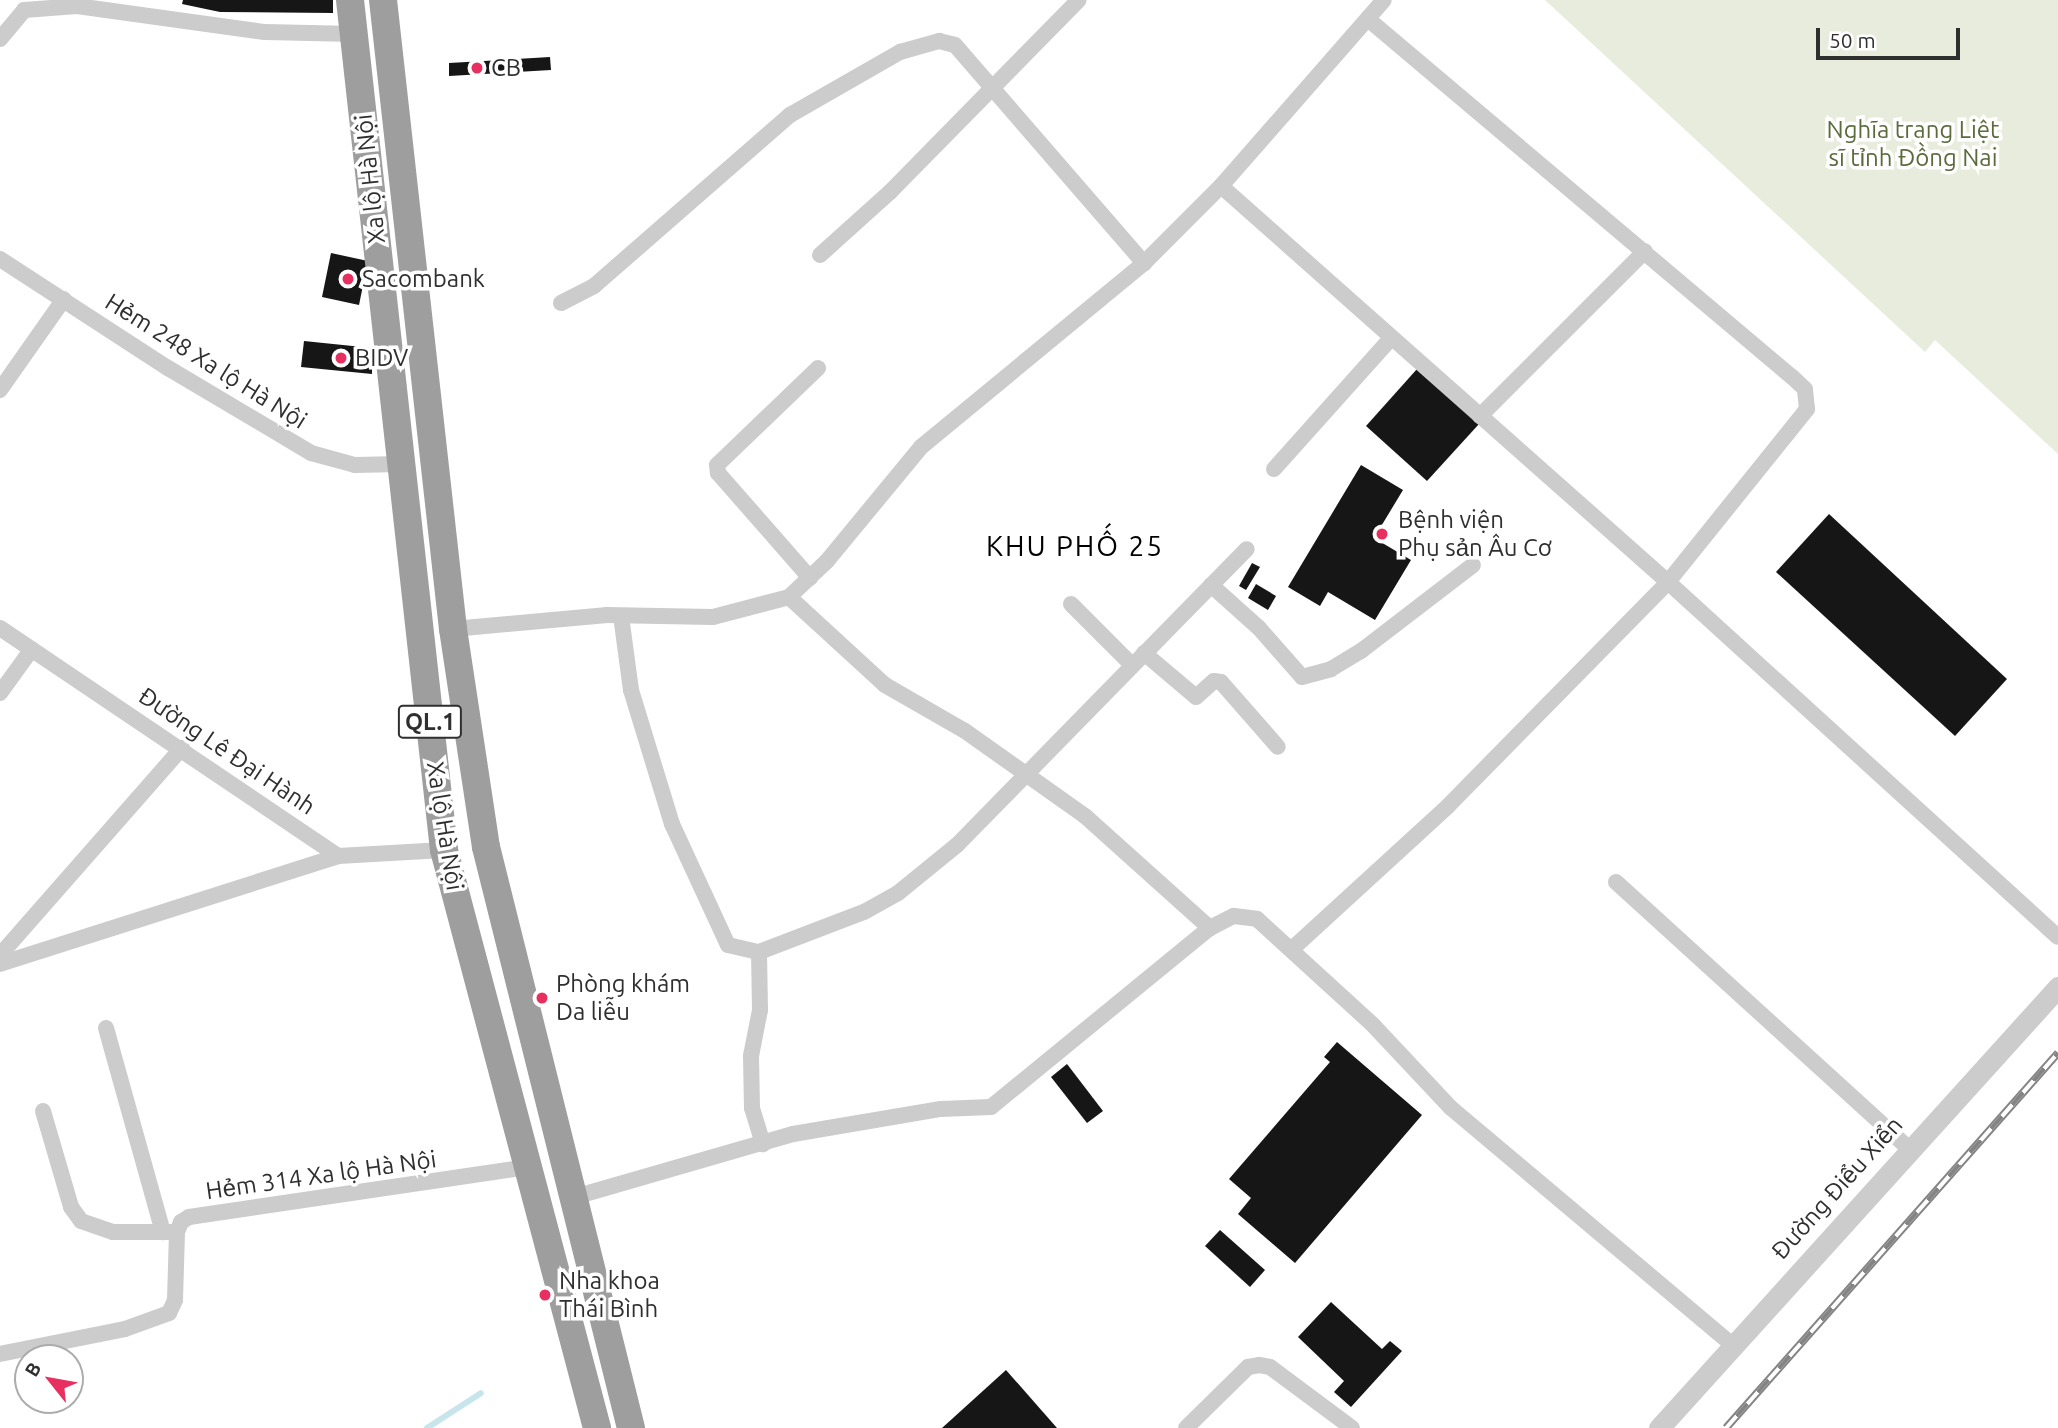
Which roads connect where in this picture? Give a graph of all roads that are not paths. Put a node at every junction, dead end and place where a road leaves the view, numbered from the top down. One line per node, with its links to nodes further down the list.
1 (350, 0): 7 (highway, Xa lộ Hà Nội / QL.1)
2 (383, 0): 6 (highway, Xa lộ Hà Nội / QL.1)
3 (1079, 0): 9 (street)
4 (1384, 0): 5 (street)
5 (1368, 20): 10 (street); 11 (street)
6 (387, 33): 7 (highway); 32 (highway, Xa lộ Hà Nội / QL.1)
7 (354, 34): 8 (street); 21 (highway, Xa lộ Hà Nội / QL.1)
8 (0, 39)
9 (992, 90): 12 (street); 14 (street); 16 (street)
10 (1221, 186): 14 (street); 17 (street)
11 (1645, 251): 20 (street); 26 (street)
12 (820, 255)
13 (0, 259): 15 (street, Hẻm 248 Xa lộ Hà Nội)
14 (1144, 263): 25 (street)
15 (64, 299): 19 (street); 21 (street, Hẻm 248 Xa lộ Hà Nội)
16 (561, 303)
17 (1391, 338): 20 (street); 22 (street)
18 (818, 368): 25 (street)
19 (0, 390)
20 (1480, 416): 26 (street)
21 (401, 464): 40 (highway, Xa lộ Hà Nội / QL.1)
22 (1274, 469)
23 (1247, 549): 27 (street)
24 (1472, 565): 27 (street)
25 (810, 578): 28 (street)
26 (1668, 582): 44 (street); 45 (street)
27 (1212, 585): 34 (street)
28 (789, 597): 30 (street); 39 (street)
29 (1071, 604): 35 (street)
30 (621, 616): 32 (street); 46 (street)
31 (0, 628): 33 (street, Đường Lê Đại Hành)
32 (453, 629): 55 (highway, Xa lộ Hà Nội / QL.1)
33 (32, 649): 36 (street); 38 (street, Đường Lê Đại Hành)
34 (1144, 653): 35 (street); 37 (street)
35 (1132, 666): 39 (street)
36 (0, 693)
37 (1278, 747)
38 (182, 748): 41 (street, Đường Lê Đại Hành); 47 (street)
39 (1025, 773): 43 (street); 46 (street)
40 (444, 850): 41 (street); 54 (highway, Xa lộ Hà Nội / QL.1)
41 (338, 856): 48 (street)
42 (1616, 883): 53 (street)
43 (1210, 928): 45 (street); 52 (street)
44 (2058, 937)
45 (1292, 949): 57 (street)
46 (760, 952): 52 (street)
47 (0, 955)
48 (0, 964)
49 (2058, 987): 53 (street, Đường Điểu Xiển)
50 (106, 1028): 56 (street)
51 (43, 1111): 56 (street)
52 (763, 1144): 55 (street)
53 (1909, 1149): 57 (street, Đường Điểu Xiển)
54 (527, 1167): 56 (street, Hẻm 314 Xa lộ Hà Nội); 59 (highway, Xa lộ Hà Nội / QL.1)
55 (571, 1198): 60 (highway, Xa lộ Hà Nội / QL.1)
56 (170, 1232): 58 (street)
57 (1731, 1344): 63 (street, Đường Điểu Xiển)
58 (0, 1354)
59 (597, 1428)
60 (631, 1428)
61 (1186, 1428): 62 (street)
62 (1352, 1428)
63 (1659, 1428)

